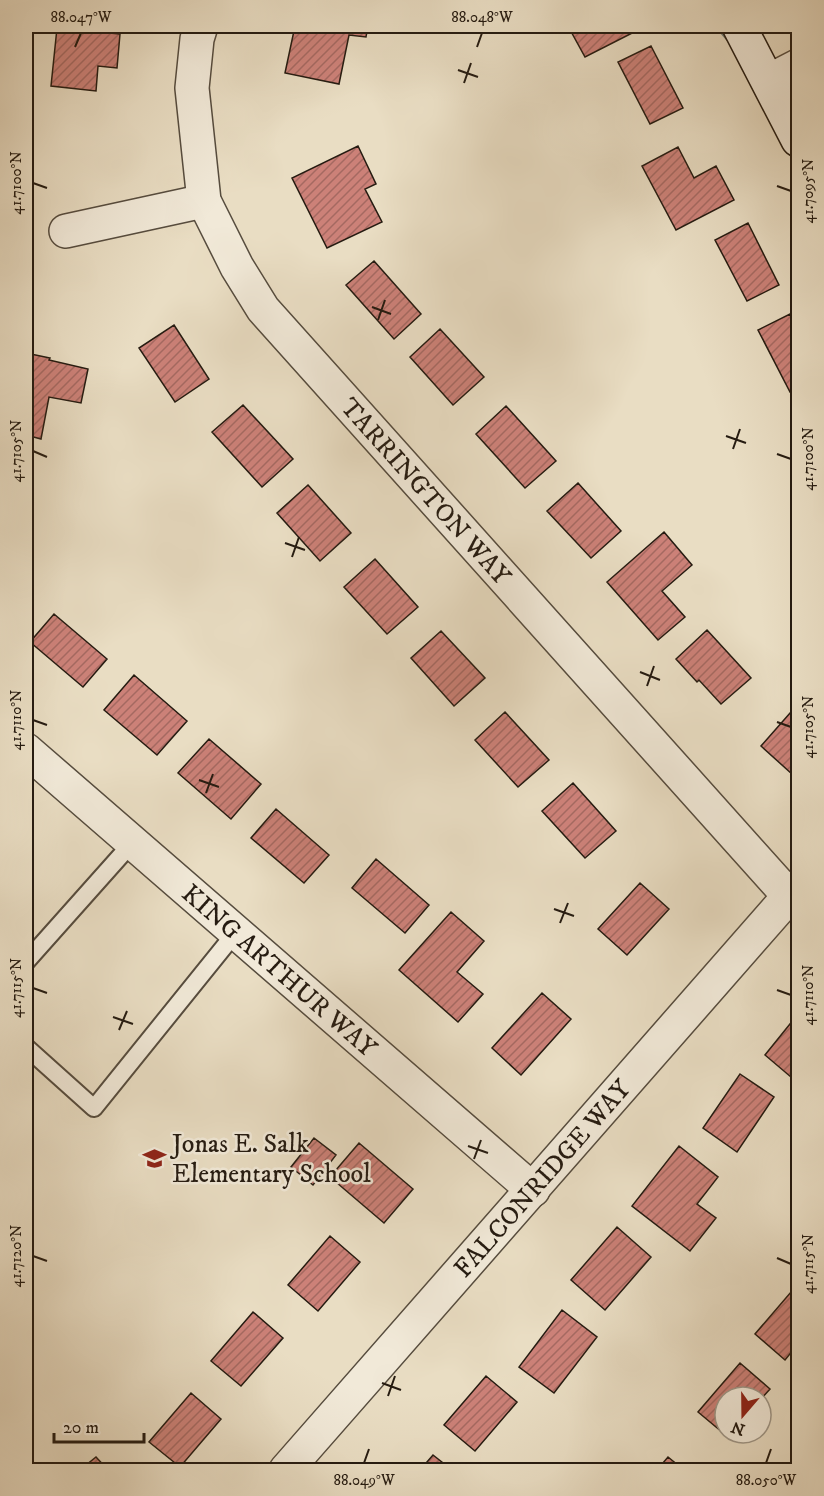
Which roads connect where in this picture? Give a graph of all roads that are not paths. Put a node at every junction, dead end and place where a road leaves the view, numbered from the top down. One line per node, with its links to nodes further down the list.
1 (201, 26): 6 (street, TARRINGTON WAY)
2 (739, 26): 4 (street)
3 (798, 66): 4 (street)
4 (769, 81): 5 (street)
5 (798, 140)
6 (204, 201): 7 (street); 10 (street, TARRINGTON WAY)
7 (66, 231)
8 (26, 750): 9 (street, KING ARTHUR WAY)
9 (132, 843): 11 (street, KING ARTHUR WAY); 12 (lane)
10 (794, 891): 14 (street, FALCONRIDGE WAY)
11 (236, 932): 13 (lane); 14 (street, KING ARTHUR WAY)
12 (26, 962)
13 (26, 1047)
14 (533, 1190): 15 (street, FALCONRIDGE WAY)
15 (286, 1470)

